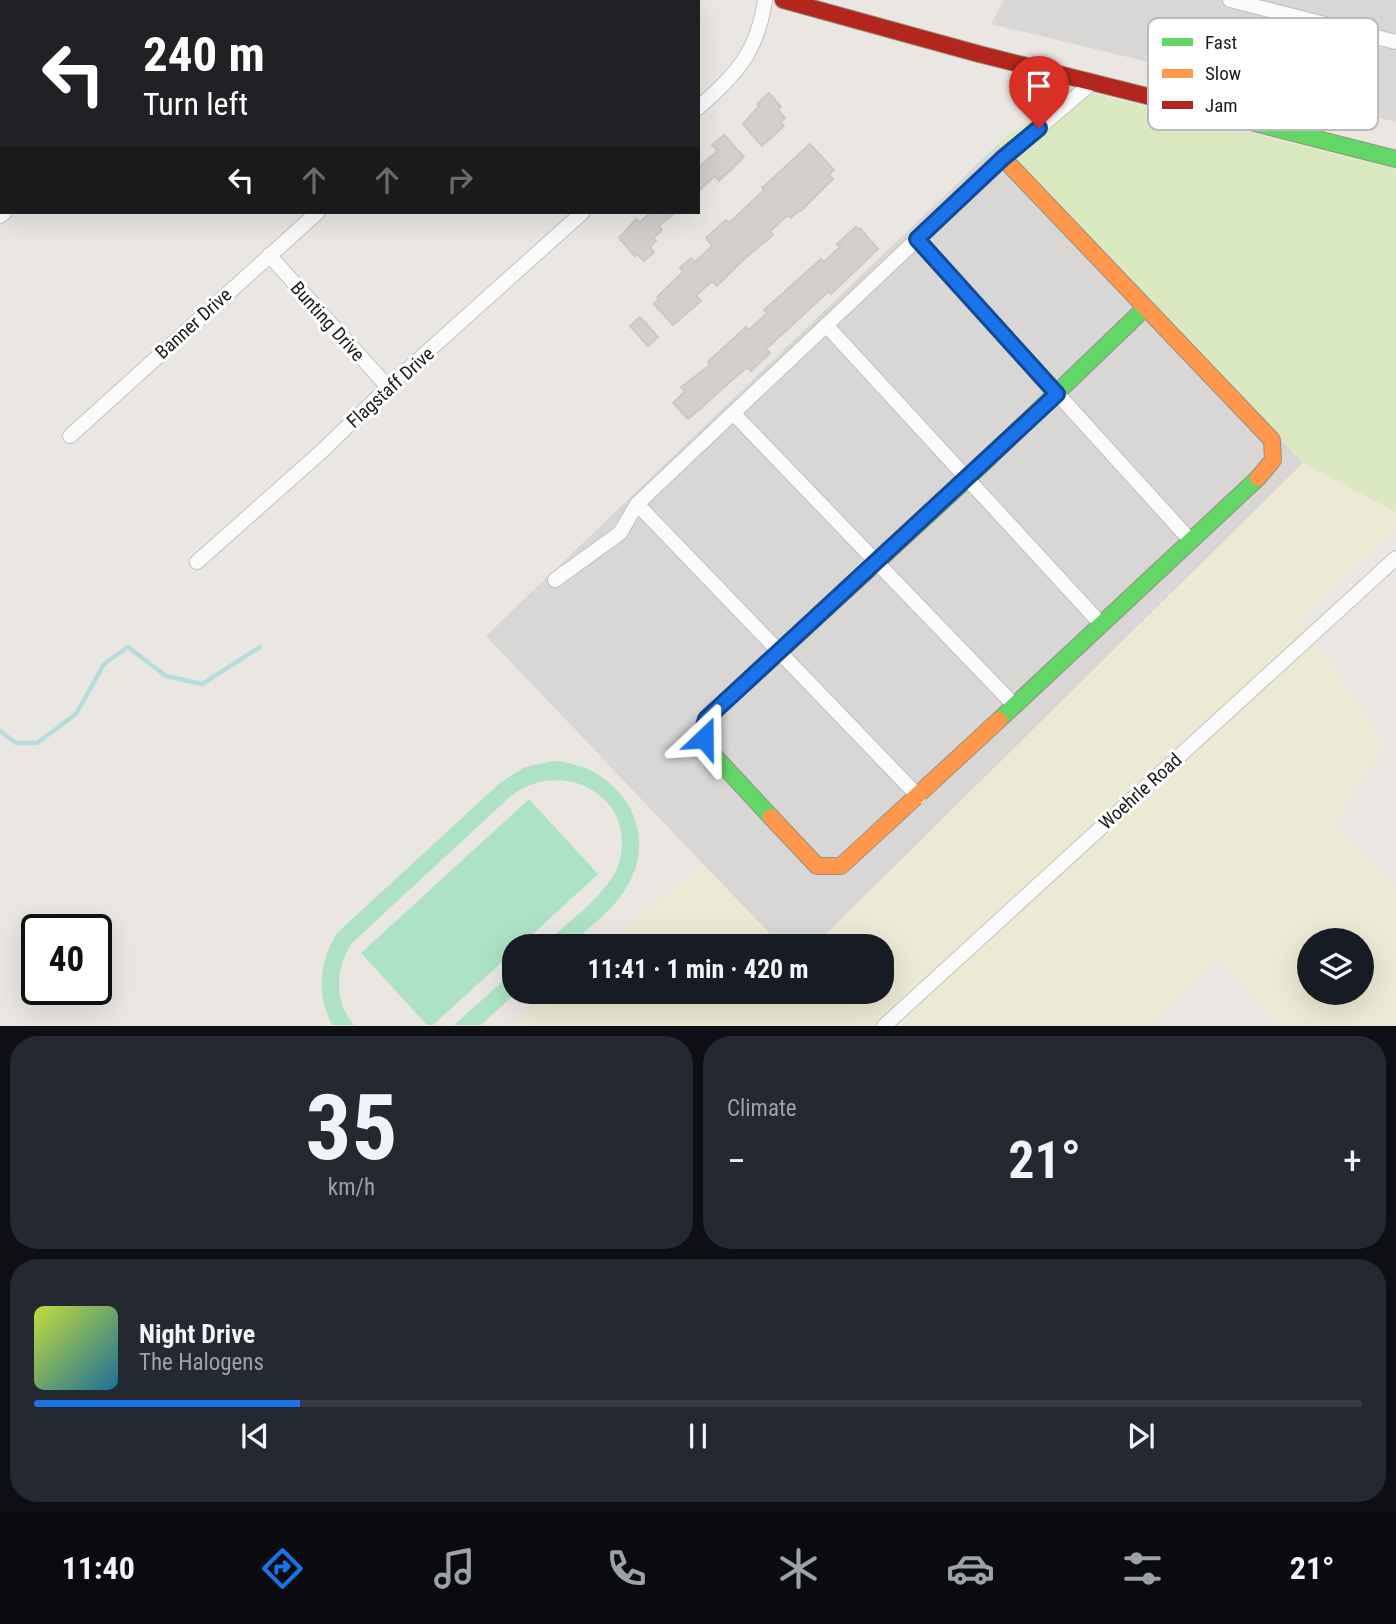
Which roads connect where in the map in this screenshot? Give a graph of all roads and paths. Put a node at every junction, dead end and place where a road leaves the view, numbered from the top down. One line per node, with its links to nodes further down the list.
1 (765, 0): 9 (street)
2 (783, 0): 7 (street)
3 (1230, 0): 4 (street)
4 (1301, 18)
5 (1378, 37): 6 (street)
6 (1396, 42)
7 (1092, 83): 8 (street); 11 (street)
8 (1148, 97)
9 (700, 106)
10 (1280, 130): 12 (street)
11 (1003, 158): 15 (street); 17 (street)
12 (1396, 159)
13 (316, 214): 16 (street, Banner Drive)
14 (581, 214): 19 (street, Flagstaff Drive)
15 (917, 239): 18 (street); 20 (street)
16 (269, 255): 19 (street, Bunting Drive); 22 (street, Banner Drive)
17 (1145, 308): 20 (street); 25 (street)
18 (826, 325): 21 (street); 23 (street)
19 (387, 387): 27 (street, Flagstaff Drive)
20 (1057, 394): 23 (street); 25 (street)
21 (733, 413): 24 (street); 28 (street)
22 (69, 436)
23 (967, 478): 28 (street); 30 (street)
24 (637, 504): 29 (street); 31 (street)
25 (1191, 541): 30 (street)
26 (1396, 558): 34 (street, Woehrle Road)
27 (197, 562)
28 (877, 562): 31 (street); 32 (street)
29 (555, 580)
30 (1101, 624): 32 (street)
31 (778, 650): 33 (street); 33 (street)
32 (1015, 706): 33 (street)
33 (919, 797)
34 (884, 1026)

